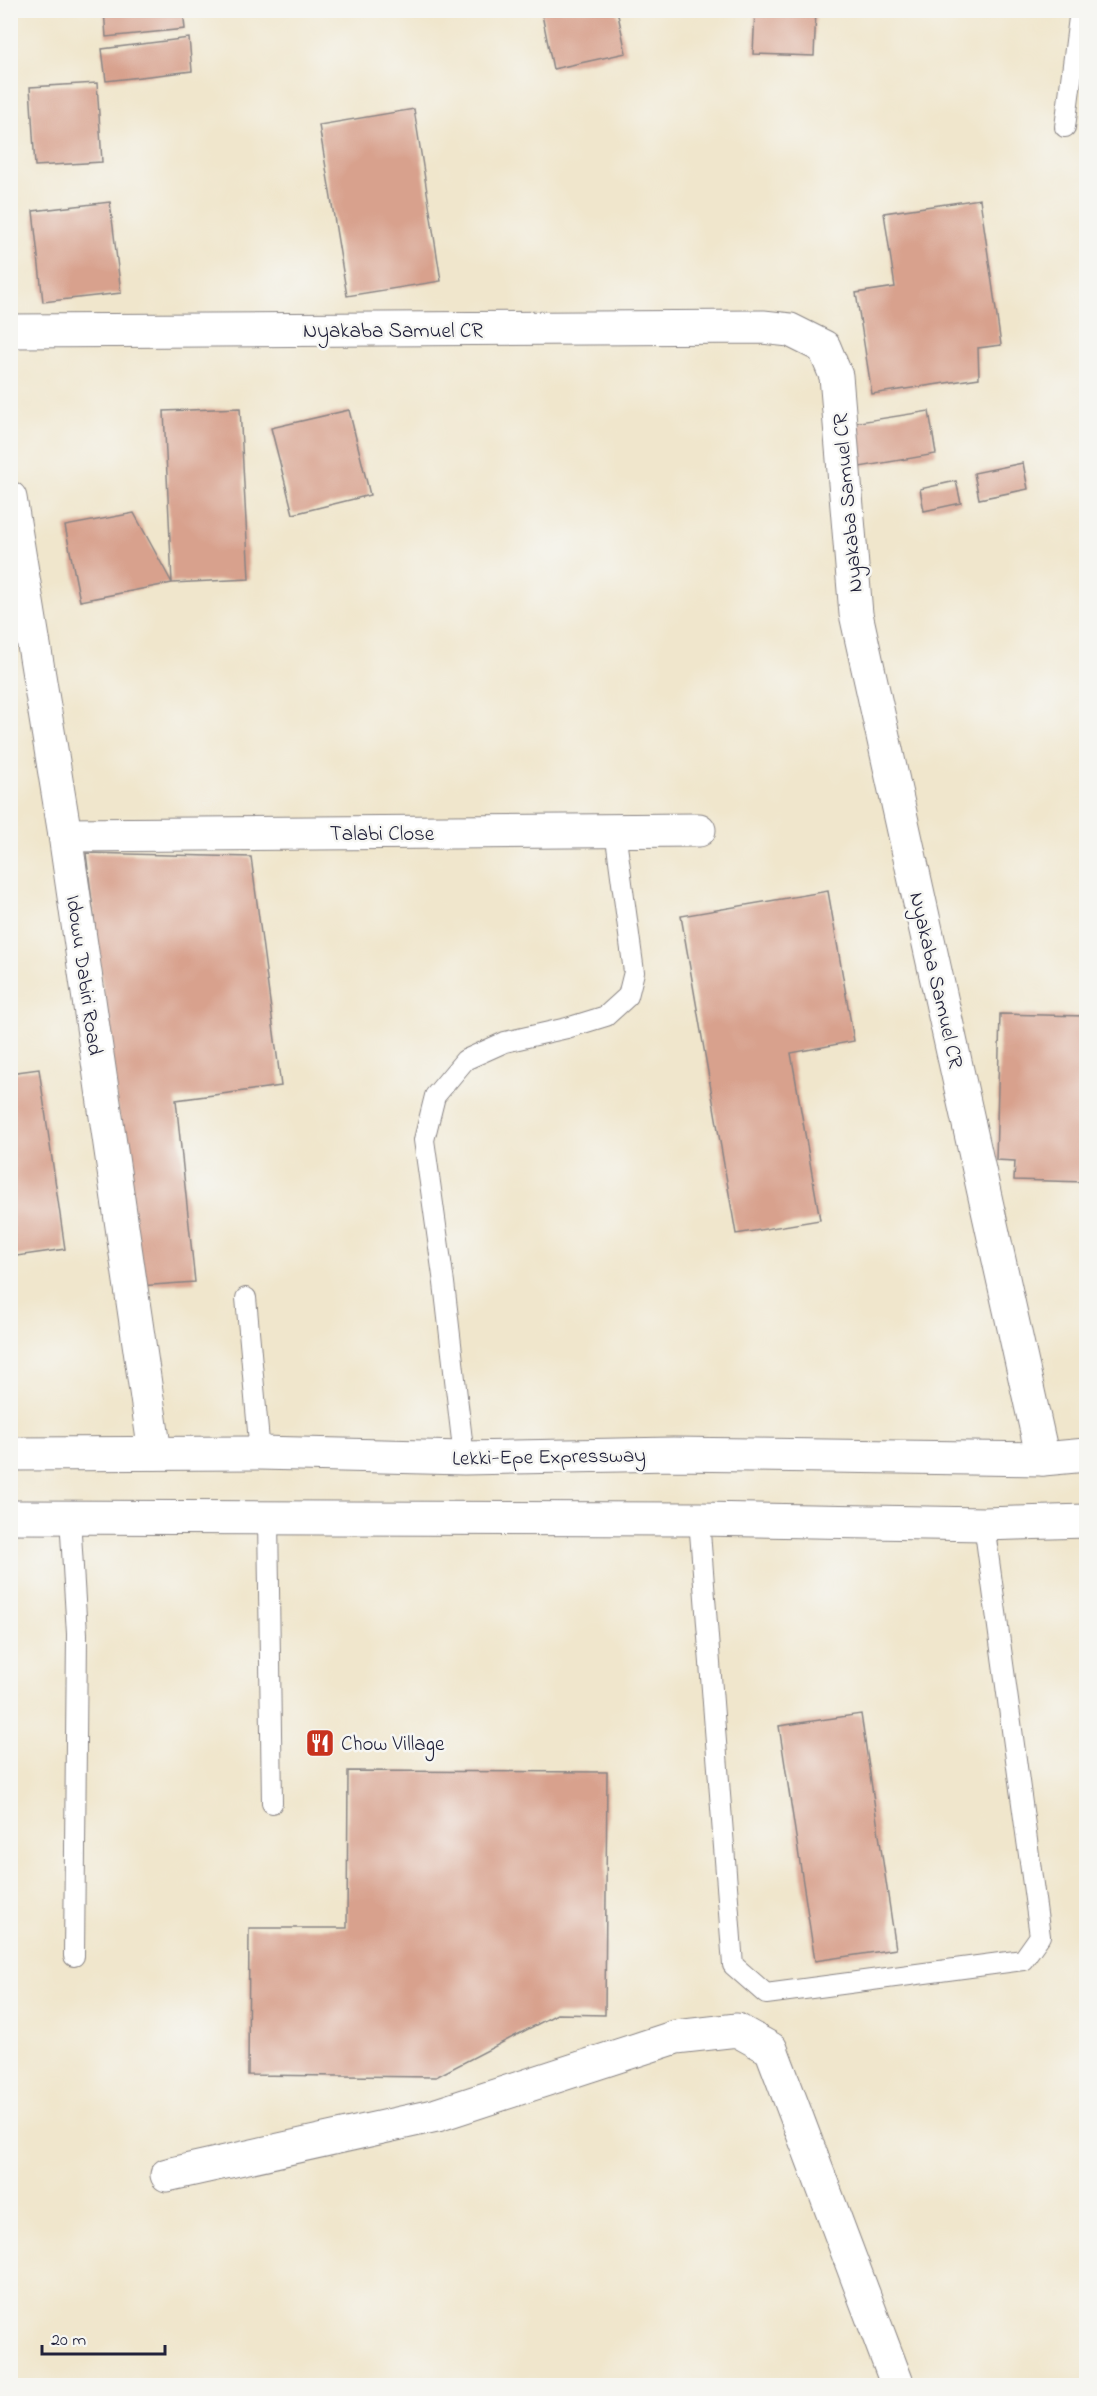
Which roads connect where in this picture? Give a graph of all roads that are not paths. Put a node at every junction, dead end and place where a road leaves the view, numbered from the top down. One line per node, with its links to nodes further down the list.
1 (1080, 10): 2 (lane)
2 (1065, 127)
3 (10, 331): 14 (main road, Nyakaba Samuel CR)
4 (10, 498): 7 (main road, Idowu Dabiri Road)
5 (699, 830): 6 (main road, Talabi Close)
6 (615, 831): 7 (main road, Talabi Close); 13 (lane)
7 (65, 835): 9 (main road, Idowu Dabiri Road)
8 (246, 1298): 10 (lane)
9 (155, 1453): 10 (main road, Lekki-Epe Expressway); 11 (main road, Lekki-Epe Expressway)
10 (260, 1453): 13 (main road, Lekki-Epe Expressway)
11 (10, 1454)
12 (1086, 1455): 14 (main road, Lekki-Epe Expressway)
13 (464, 1458): 14 (main road, Lekki-Epe Expressway)
14 (1044, 1459)
15 (10, 1517): 16 (main road)
16 (70, 1517): 17 (main road); 22 (lane)
17 (268, 1518): 18 (main road); 21 (lane)
18 (699, 1519): 20 (main road); 20 (lane)
19 (1086, 1521): 20 (main road)
20 (984, 1524)
21 (272, 1803)
22 (74, 1956)
23 (167, 2175): 24 (main road)
24 (898, 2385)

